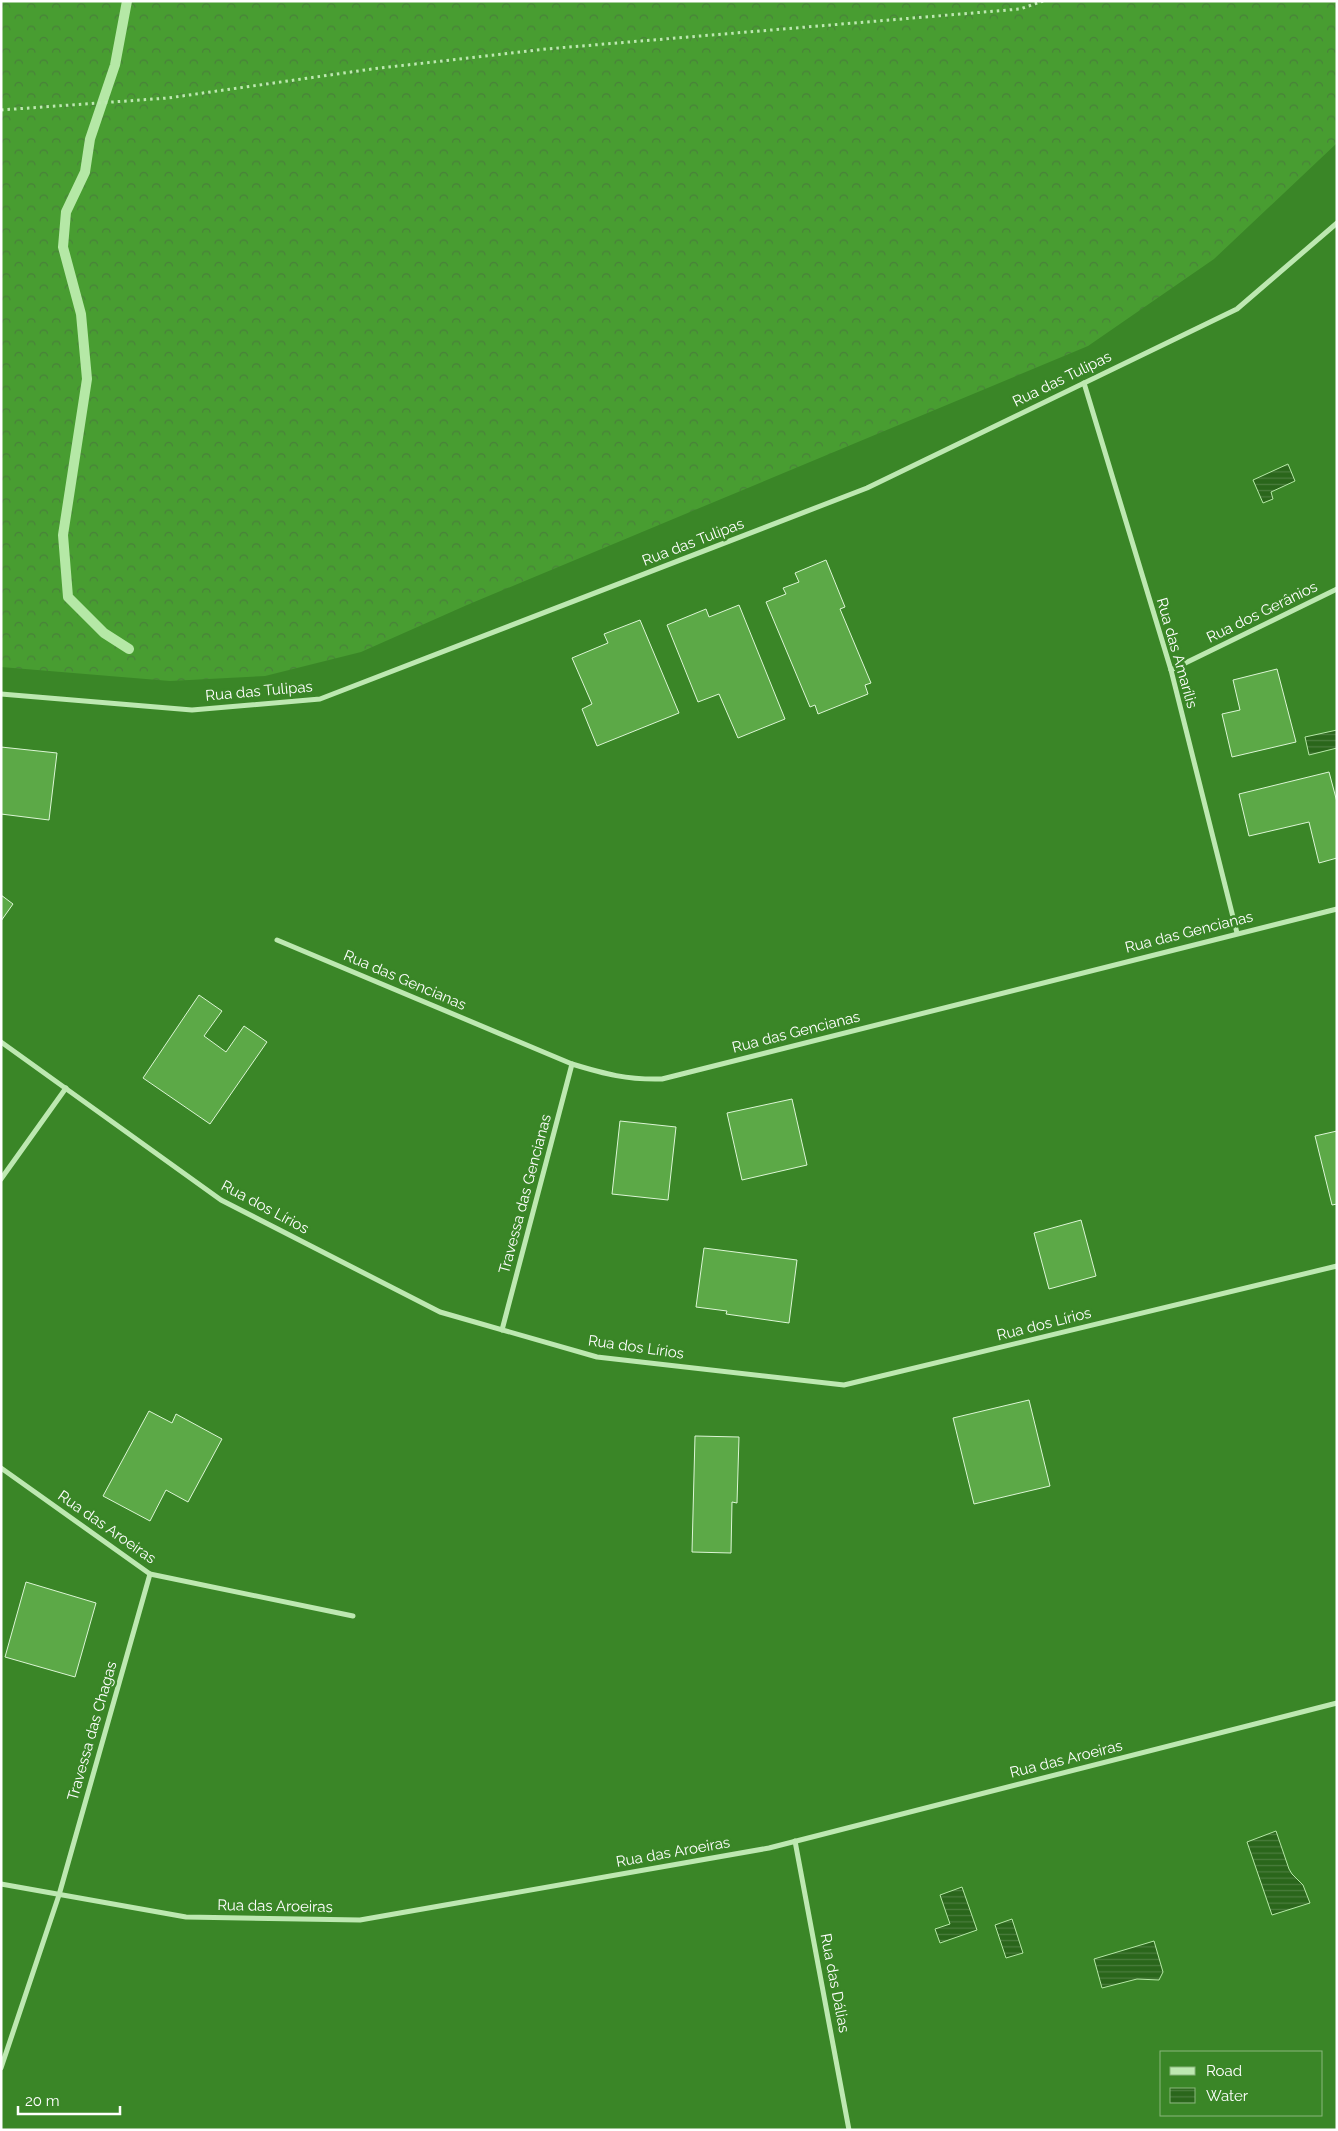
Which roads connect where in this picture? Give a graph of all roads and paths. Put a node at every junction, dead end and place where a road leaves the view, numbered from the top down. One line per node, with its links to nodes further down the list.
1 (1043, 1): 2 (path)
2 (1, 110)
3 (1337, 223): 4 (street, Rua das Tulipas)
4 (1084, 383): 6 (street, Rua das Amarílis); 7 (street, Rua das Tulipas)
5 (1337, 589): 6 (street, Rua dos Gerânios)
6 (1171, 670): 9 (street, Rua das Amarílis)
7 (1, 694)
8 (1337, 909): 9 (street, Rua das Gencianas)
9 (1237, 933): 12 (street, Rua das Gencianas)
10 (277, 940): 12 (street, Rua das Gencianas)
11 (1, 1042): 13 (street, Rua dos Lírios)
12 (572, 1064): 16 (street, Travessa das Gencianas)
13 (66, 1088): 14 (street); 16 (street, Rua dos Lírios)
14 (1, 1179)
15 (1337, 1266): 16 (street, Rua dos Lírios)
16 (502, 1330)
17 (1, 1468): 18 (street, Rua das Aroeiras)
18 (150, 1574): 19 (street, Rua das Aroeiras); 23 (street, Travessa das Chagas)
19 (354, 1616)
20 (1337, 1703): 21 (street, Rua das Aroeiras)
21 (796, 1841): 23 (street, Rua das Aroeiras); 25 (street, Rua das Dálias)
22 (1, 1884): 23 (street, Rua das Aroeiras)
23 (59, 1895): 24 (street, Travessa das Chagas)
24 (1, 2068)
25 (849, 2130)

